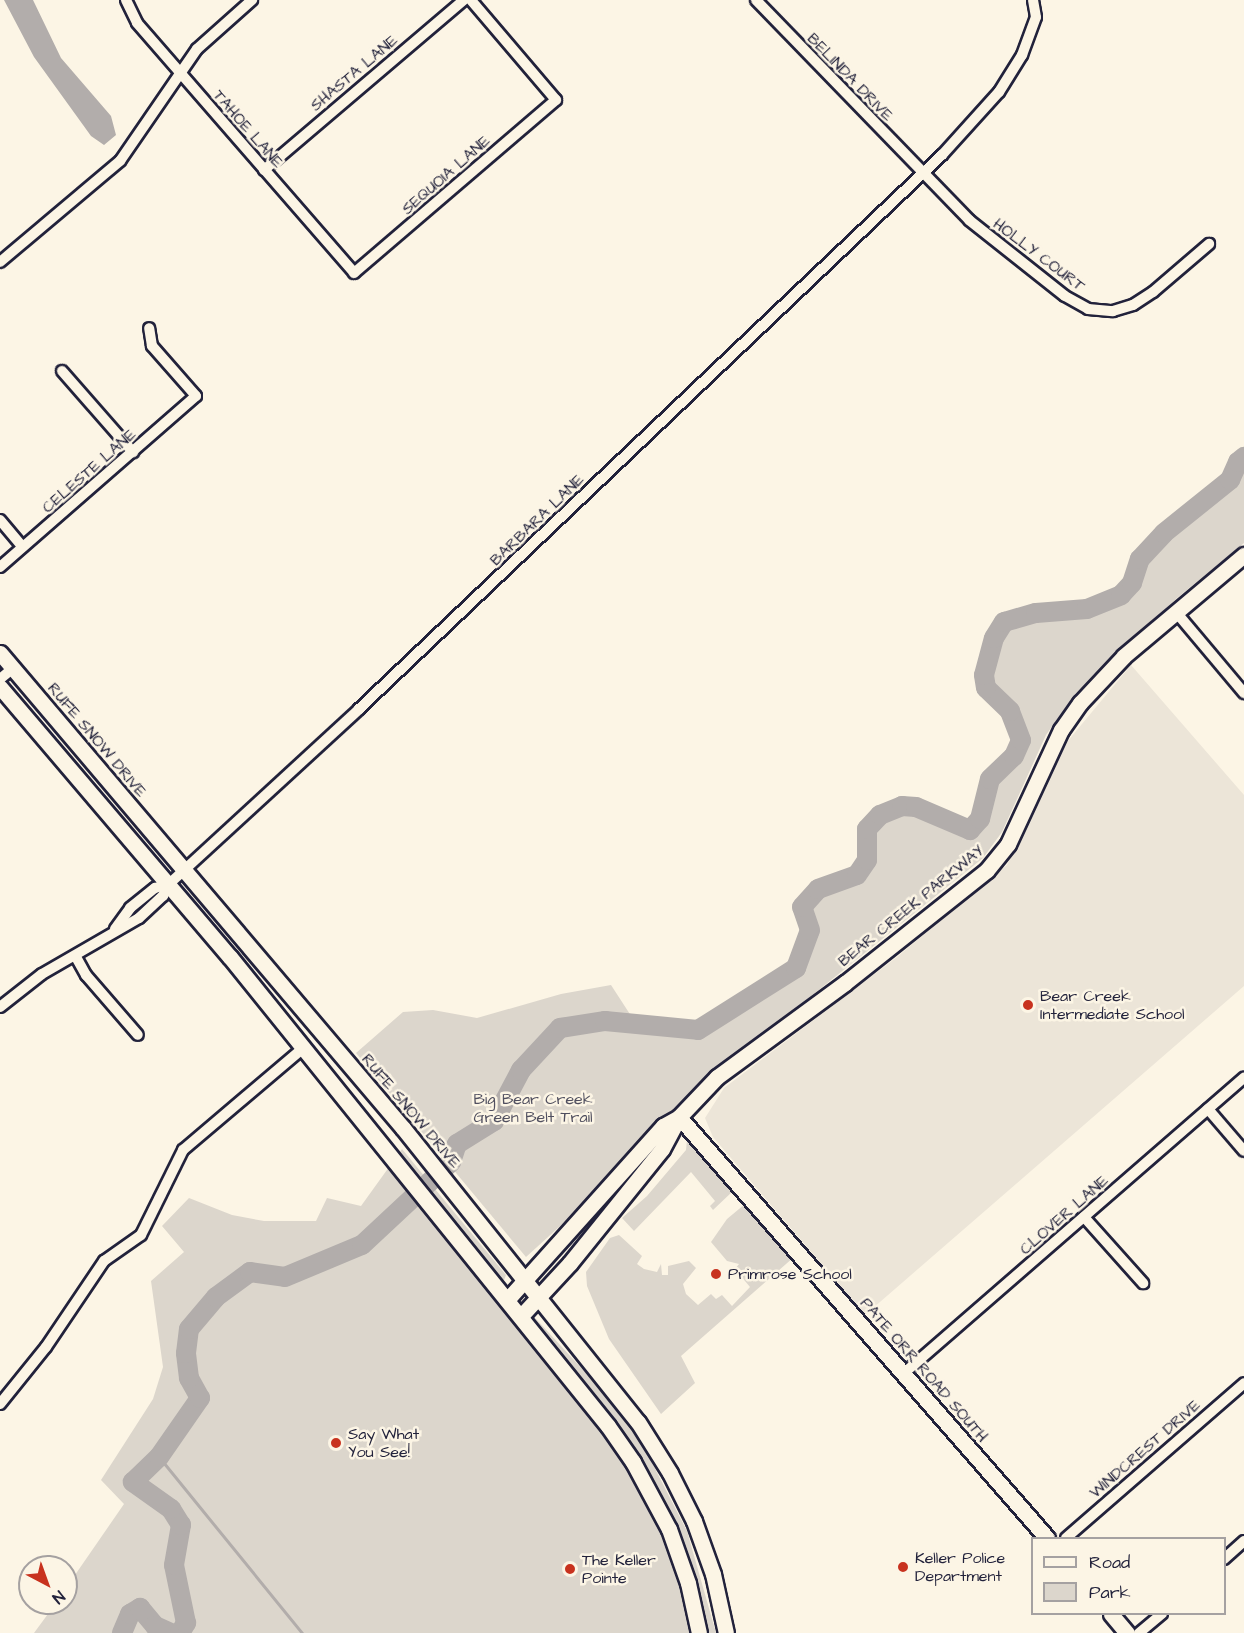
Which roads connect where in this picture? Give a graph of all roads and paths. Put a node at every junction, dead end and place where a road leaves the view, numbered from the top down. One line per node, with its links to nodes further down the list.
1 (126, 0): 7 (street, TAHOE LANE)
2 (252, 0): 7 (street)
3 (464, 0): 8 (street, SHASTA LANE)
4 (471, 0): 12 (street, SEQUOIA LANE)
5 (756, 0): 9 (street, BELINDA DRIVE)
6 (1033, 0): 9 (street, BARBARA LANE)
7 (180, 73): 8 (street, TAHOE LANE); 11 (street)
8 (264, 170): 12 (street, TAHOE LANE)
9 (921, 174): 10 (street, HOLLY COURT); 26 (street, BARBARA LANE)
10 (1209, 244)
11 (0, 262)
12 (354, 273)
13 (149, 328): 15 (street, CELESTE LANE)
14 (62, 371): 15 (street)
15 (133, 452): 17 (street, CELESTE LANE)
16 (0, 520): 17 (street)
17 (23, 547): 19 (street, CELESTE LANE)
18 (1244, 555): 20 (main road, BEAR CREEK PARKWAY)
19 (0, 567)
20 (1176, 612): 25 (street); 34 (main road, BEAR CREEK PARKWAY)
21 (0, 653): 22 (main road, RUFE SNOW DRIVE)
22 (13, 668): 23 (street); 26 (main road, RUFE SNOW DRIVE)
23 (0, 679)
24 (0, 687): 27 (main road)
25 (1244, 693)
26 (183, 870): 27 (street, BARBARA LANE); 37 (main road, RUFE SNOW DRIVE)
27 (169, 884): 28 (street, BARBARA LANE); 31 (main road)
28 (76, 957): 29 (street, BARBARA LANE); 30 (street)
29 (0, 1007)
30 (138, 1035)
31 (302, 1049): 40 (main road); 44 (street)
32 (1244, 1078): 33 (street, CLOVER LANE)
33 (1208, 1109): 35 (street); 36 (street, CLOVER LANE)
34 (679, 1117): 37 (main road, BEAR CREEK PARKWAY); 39 (main road, BEAR CREEK PARKWAY); 42 (main road, PATE ORR ROAD SOUTH)
35 (1244, 1151)
36 (1084, 1217): 38 (street); 42 (street, CLOVER LANE)
37 (524, 1280): 39 (main road, RUFE SNOW DRIVE); 40 (main road, BEAR CREEK PARKWAY)
38 (1143, 1283)
39 (538, 1298): 41 (main road, BEAR CREEK PARKWAY); 49 (main road, RUFE SNOW DRIVE)
40 (507, 1299): 41 (main road)
41 (521, 1316): 50 (main road)
42 (903, 1374): 45 (main road, PATE ORR ROAD SOUTH)
43 (1244, 1383): 46 (street, WINDCREST DRIVE)
44 (0, 1403)
45 (1045, 1537)
46 (1068, 1537)
47 (1244, 1542): 48 (street)
48 (1226, 1556)
49 (721, 1605): 50 (main road); 54 (main road, RUFE SNOW DRIVE)
50 (694, 1611): 53 (main road)
51 (1112, 1615): 55 (main road)
52 (1161, 1615): 56 (street)
53 (699, 1633)
54 (726, 1633)
55 (1128, 1633)
56 (1139, 1633)

